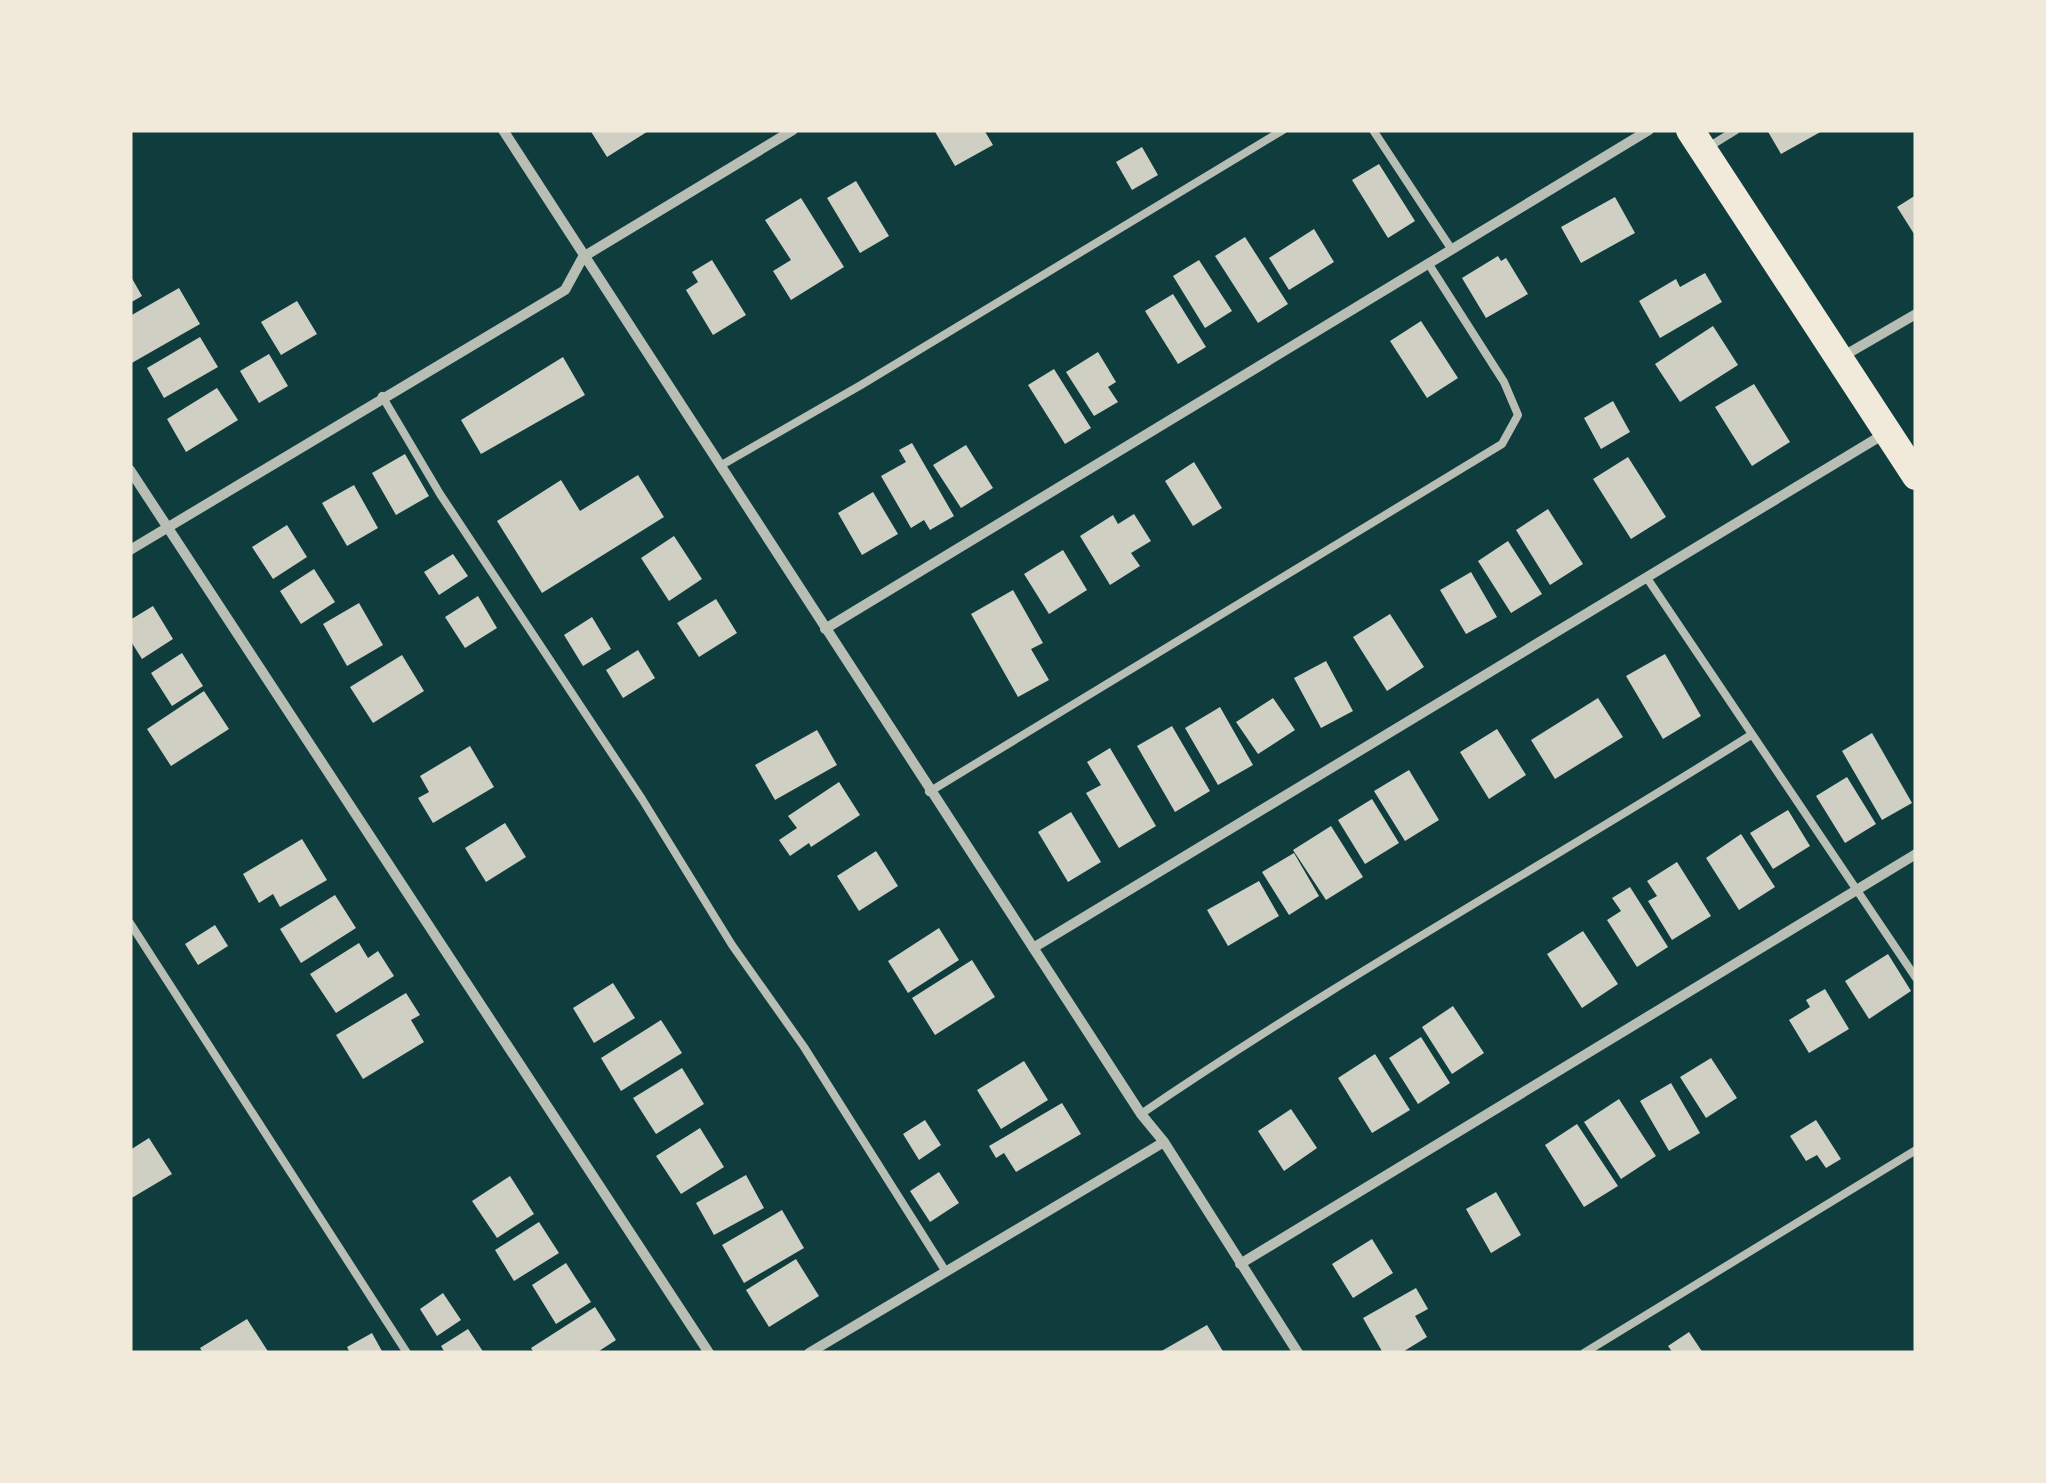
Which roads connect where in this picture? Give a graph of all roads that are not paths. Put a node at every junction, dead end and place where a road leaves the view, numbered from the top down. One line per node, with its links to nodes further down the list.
1 (503, 130): 9 (street)
2 (793, 130): 9 (street)
3 (1283, 130): 15 (lane)
4 (1373, 130): 8 (lane)
5 (1649, 130): 8 (street)
6 (1736, 130): 7 (lane)
7 (1696, 140): 12 (highway)
8 (1452, 250): 10 (street)
9 (583, 257): 13 (street); 15 (street)
10 (1428, 263): 21 (street); 23 (lane)
11 (1916, 314): 12 (street)
12 (1840, 358): 14 (highway)
13 (382, 396): 18 (street); 33 (lane)
14 (1888, 432): 17 (highway); 20 (street)
15 (720, 466): 21 (street)
16 (130, 470): 18 (street)
17 (1916, 476)
18 (167, 528): 19 (street); 35 (street)
19 (130, 550)
20 (1646, 578): 22 (lane); 27 (street)
21 (826, 629): 23 (street)
22 (1751, 736): 25 (lane); 29 (lane)
23 (930, 792): 27 (street)
24 (1916, 854): 25 (street)
25 (1858, 889): 28 (lane); 32 (street)
26 (130, 923): 34 (lane)
27 (1033, 948): 29 (street)
28 (1916, 978)
29 (1142, 1114): 30 (street)
30 (1164, 1142): 32 (street); 33 (street)
31 (1916, 1150): 38 (lane)
32 (1240, 1264): 37 (street)
33 (946, 1272): 36 (street)
34 (407, 1353)
35 (708, 1353)
36 (809, 1353)
37 (1298, 1353)
38 (1584, 1353)

